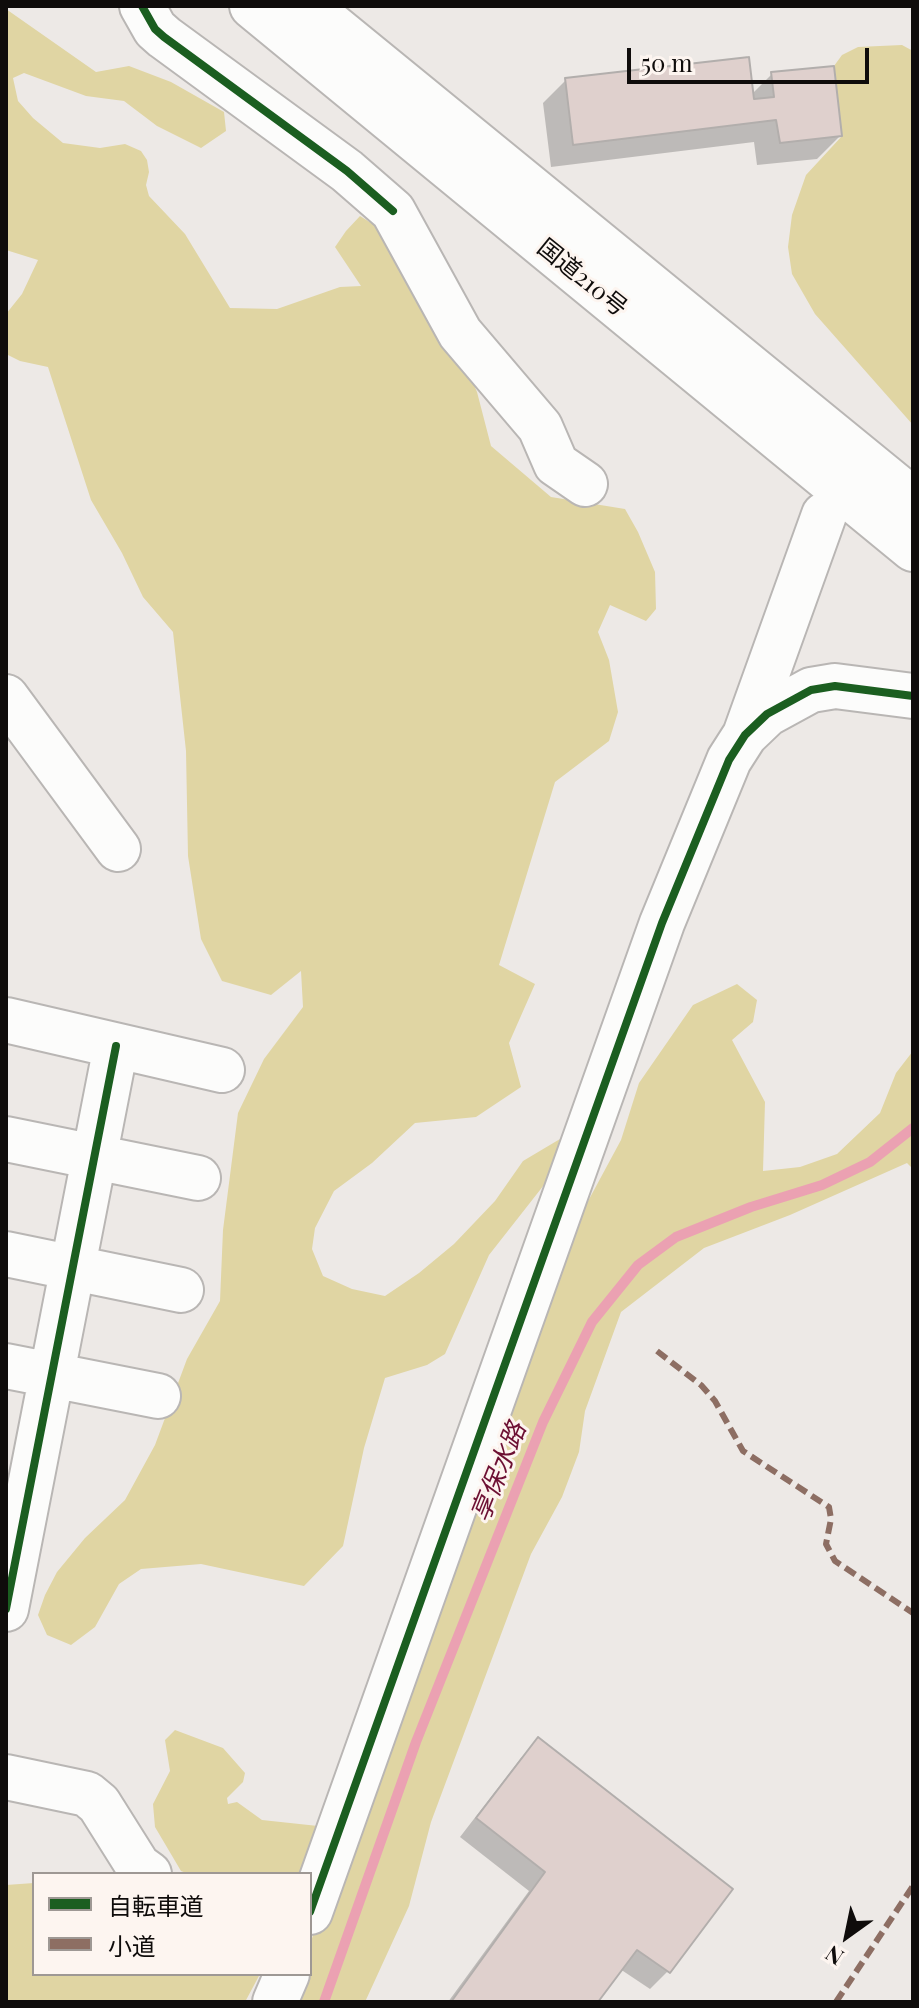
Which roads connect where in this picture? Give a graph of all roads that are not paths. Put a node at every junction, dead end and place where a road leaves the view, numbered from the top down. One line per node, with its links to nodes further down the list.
1 (142, 6): 4 (main road)
2 (252, 6): 7 (main road, 国道210号)
3 (308, 6): 5 (main road, 国道210号)
4 (585, 484)
5 (913, 500)
6 (824, 515): 10 (main road)
7 (913, 549)
8 (913, 696): 10 (main road)
9 (6, 697): 11 (main road)
10 (745, 735): 28 (main road)
11 (118, 849)
12 (6, 1020): 13 (main road)
13 (116, 1046): 14 (main road); 16 (main road)
14 (222, 1070)
15 (6, 1139): 16 (main road)
16 (94, 1157): 17 (main road); 19 (main road)
17 (198, 1178)
18 (6, 1254): 19 (main road)
19 (73, 1267): 20 (main road); 22 (main road)
20 (181, 1290)
21 (6, 1366): 22 (main road)
22 (52, 1375): 23 (main road); 24 (main road)
23 (158, 1396)
24 (17, 1494): 25 (main road)
25 (6, 1607)
26 (6, 1777): 27 (main road)
27 (146, 1872)
28 (312, 1906)
29 (286, 1976): 30 (main road)
30 (275, 2002)

